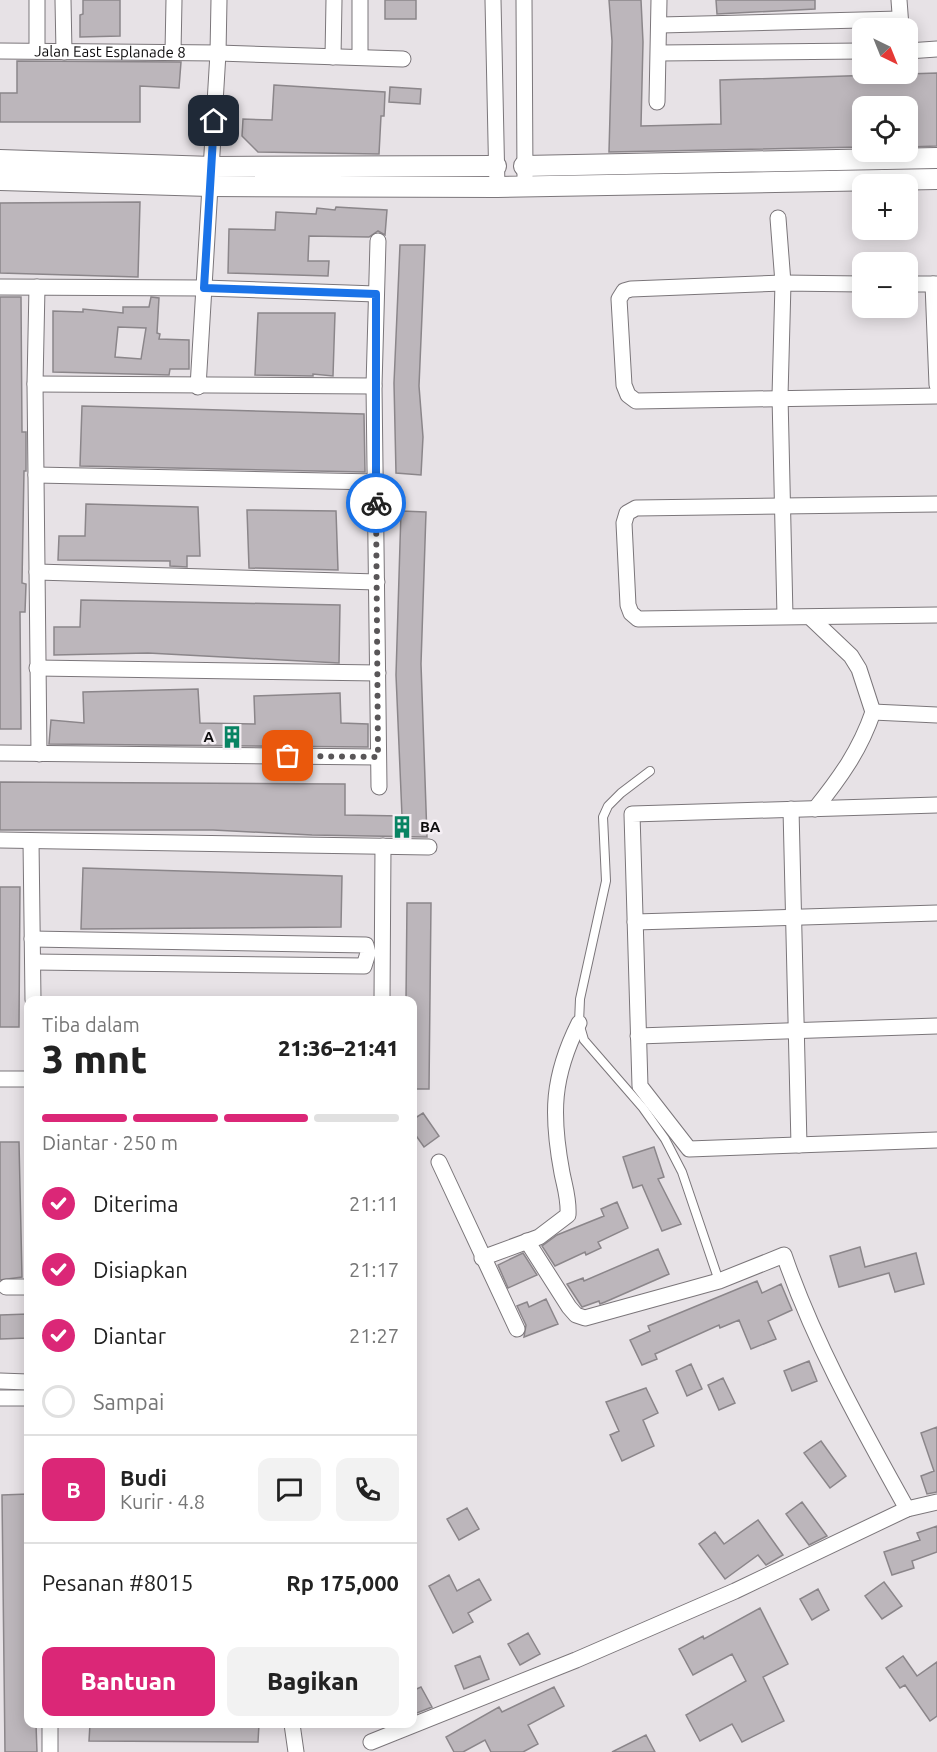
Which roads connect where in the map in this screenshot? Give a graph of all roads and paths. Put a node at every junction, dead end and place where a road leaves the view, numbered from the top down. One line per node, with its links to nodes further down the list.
1 (37, 0): 17 (street)
2 (63, 0): 19 (street)
3 (174, 0): 20 (street)
4 (219, 0): 22 (street)
5 (334, 0): 23 (street)
6 (360, 0): 24 (street)
7 (493, 0): 29 (street)
8 (524, 0): 30 (street)
9 (659, 0): 13 (street)
10 (899, 0): 11 (street)
11 (900, 18)
12 (852, 24): 13 (street)
13 (660, 25): 21 (street)
14 (937, 49): 15 (street)
15 (918, 50)
16 (0, 51): 17 (street, Jalan East Esplanade 8)
17 (37, 51): 19 (street, Jalan East Esplanade 8)
18 (852, 51): 21 (street)
19 (64, 52): 20 (street, Jalan East Esplanade 8)
20 (173, 52): 22 (street, Jalan East Esplanade 8)
21 (659, 52): 26 (street)
22 (218, 53): 23 (street, Jalan East Esplanade 8); 31 (street)
23 (333, 57): 24 (street, Jalan East Esplanade 8)
24 (360, 57): 25 (street, Jalan East Esplanade 8)
25 (403, 59)
26 (657, 102)
27 (937, 158): 30 (street)
28 (0, 160): 31 (street)
29 (496, 166): 30 (street); 31 (street); 35 (street)
30 (524, 166): 34 (street)
31 (211, 176): 33 (street); 35 (street); 44 (street)
32 (937, 178): 34 (street)
33 (0, 180)
34 (526, 186): 35 (street)
35 (497, 188)
36 (778, 218): 38 (street)
37 (378, 241): 45 (street)
38 (783, 283): 39 (street); 50 (street); 50 (street)
39 (852, 284)
40 (918, 284): 41 (street)
41 (935, 284): 47 (street)
42 (0, 287): 43 (street)
43 (37, 287): 44 (street); 46 (street)
44 (204, 288): 45 (street); 49 (street)
45 (376, 294): 48 (street)
46 (35, 384): 49 (street); 52 (street)
47 (937, 385)
48 (374, 386): 49 (street); 53 (street)
49 (198, 387)
50 (780, 396): 51 (street); 55 (street)
51 (937, 396)
52 (36, 475): 53 (street); 56 (street)
53 (376, 482): 57 (street)
54 (937, 504): 55 (street)
55 (784, 507): 59 (street); 59 (street)
56 (37, 572): 57 (street); 61 (street)
57 (377, 582): 62 (street)
58 (937, 615): 60 (street)
59 (785, 616): 60 (street)
60 (812, 619): 63 (street)
61 (37, 668): 62 (street); 66 (street)
62 (378, 673): 67 (street)
63 (873, 712): 64 (street); 72 (street)
64 (937, 715)
65 (0, 753): 66 (street)
66 (39, 754): 67 (street)
67 (378, 757): 69 (street)
68 (650, 771): 84 (lane)
69 (378, 787)
70 (937, 805): 72 (street)
71 (791, 809): 72 (street); 78 (street); 79 (street)
72 (815, 809)
73 (0, 840): 74 (street)
74 (31, 841): 75 (street); 80 (street)
75 (383, 846): 76 (street); 83 (street)
76 (429, 847)
77 (937, 913): 78 (street)
78 (794, 918): 79 (street); 86 (street)
79 (635, 922): 87 (street)
80 (32, 939): 81 (street); 81 (street)
81 (33, 962): 82 (street)
82 (33, 996)
83 (382, 996)
84 (579, 1023): 93 (street); 95 (lane)
85 (937, 1026): 86 (street)
86 (797, 1030): 87 (street); 91 (street)
87 (638, 1036): 91 (street)
88 (0, 1079): 89 (street)
89 (24, 1079)
90 (937, 1140): 91 (street)
91 (799, 1145)
92 (439, 1162): 94 (street)
93 (527, 1241): 94 (street); 95 (street)
94 (482, 1258): 98 (street)
95 (719, 1281): 104 (street)
96 (6, 1287): 97 (street)
97 (24, 1287)
98 (517, 1329)
99 (0, 1381): 100 (street)
100 (24, 1382)
101 (0, 1398): 102 (street)
102 (24, 1398)
103 (937, 1502): 104 (street)
104 (907, 1509): 105 (street)
105 (417, 1723)
106 (50, 1728): 110 (street)
107 (293, 1728): 111 (street)
108 (405, 1728): 109 (street)
109 (371, 1742)
110 (50, 1752)
111 (297, 1752)

